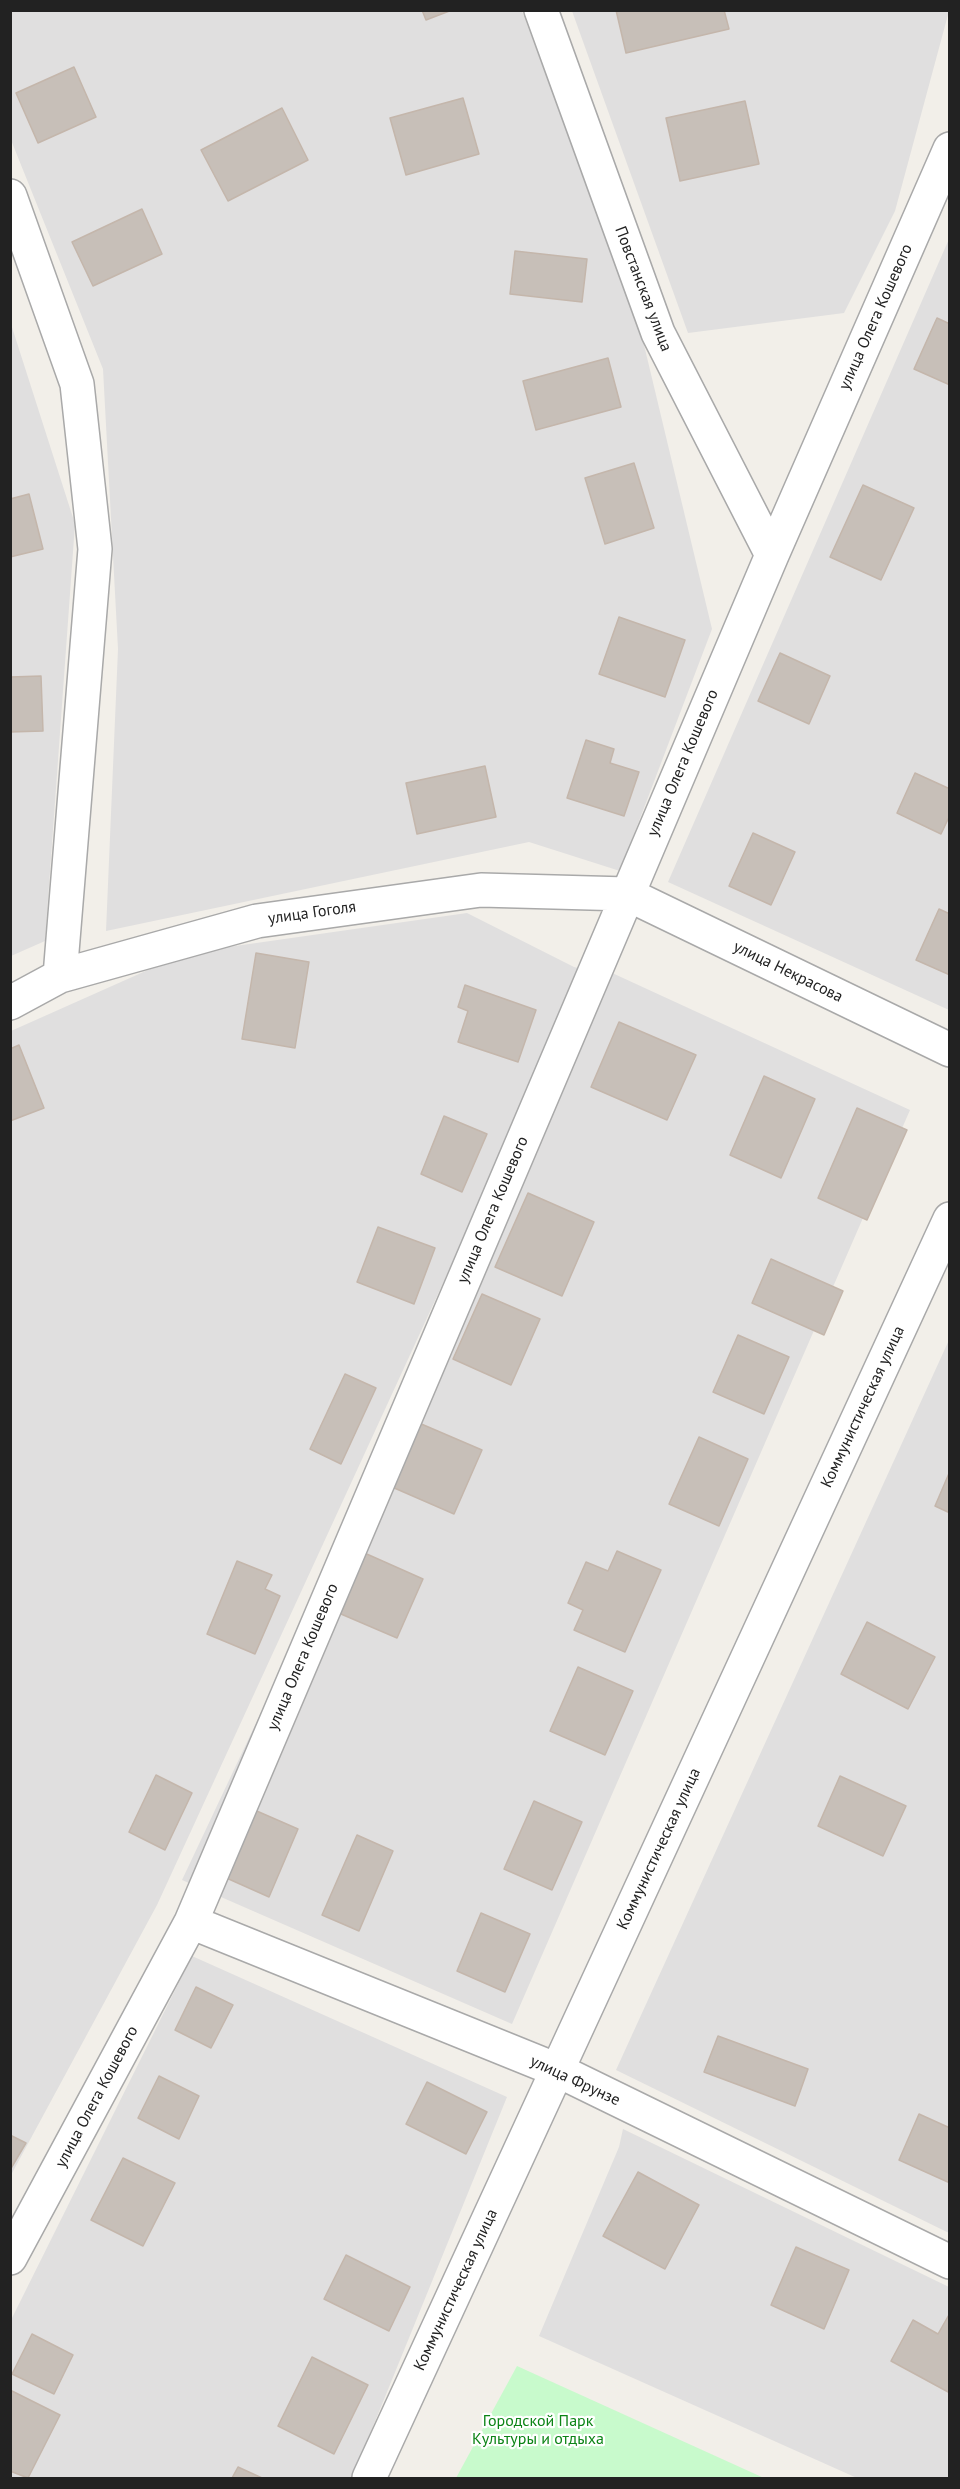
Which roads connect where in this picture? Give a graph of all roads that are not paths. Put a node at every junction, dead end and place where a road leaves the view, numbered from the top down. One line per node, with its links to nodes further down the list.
1 (541, 10): 4 (street, Повстанская улица)
2 (950, 149): 4 (street, улица Олега Кошевого)
3 (10, 196): 6 (street)
4 (772, 555): 5 (street, улица Олега Кошевого)
5 (627, 894): 6 (street, улица Гоголя); 8 (street, улица Некрасова); 10 (street, улица Олега Кошевого)
6 (60, 976): 7 (street, улица Гоголя)
7 (10, 1003)
8 (950, 1050)
9 (950, 1219): 11 (street, Коммунистическая улица)
10 (191, 1922): 11 (street, улица Фрунзе); 12 (street, улица Олега Кошевого)
11 (557, 2070): 13 (street, улица Фрунзе); 14 (street, Коммунистическая улица)
12 (10, 2258)
13 (950, 2262)
14 (369, 2478)

